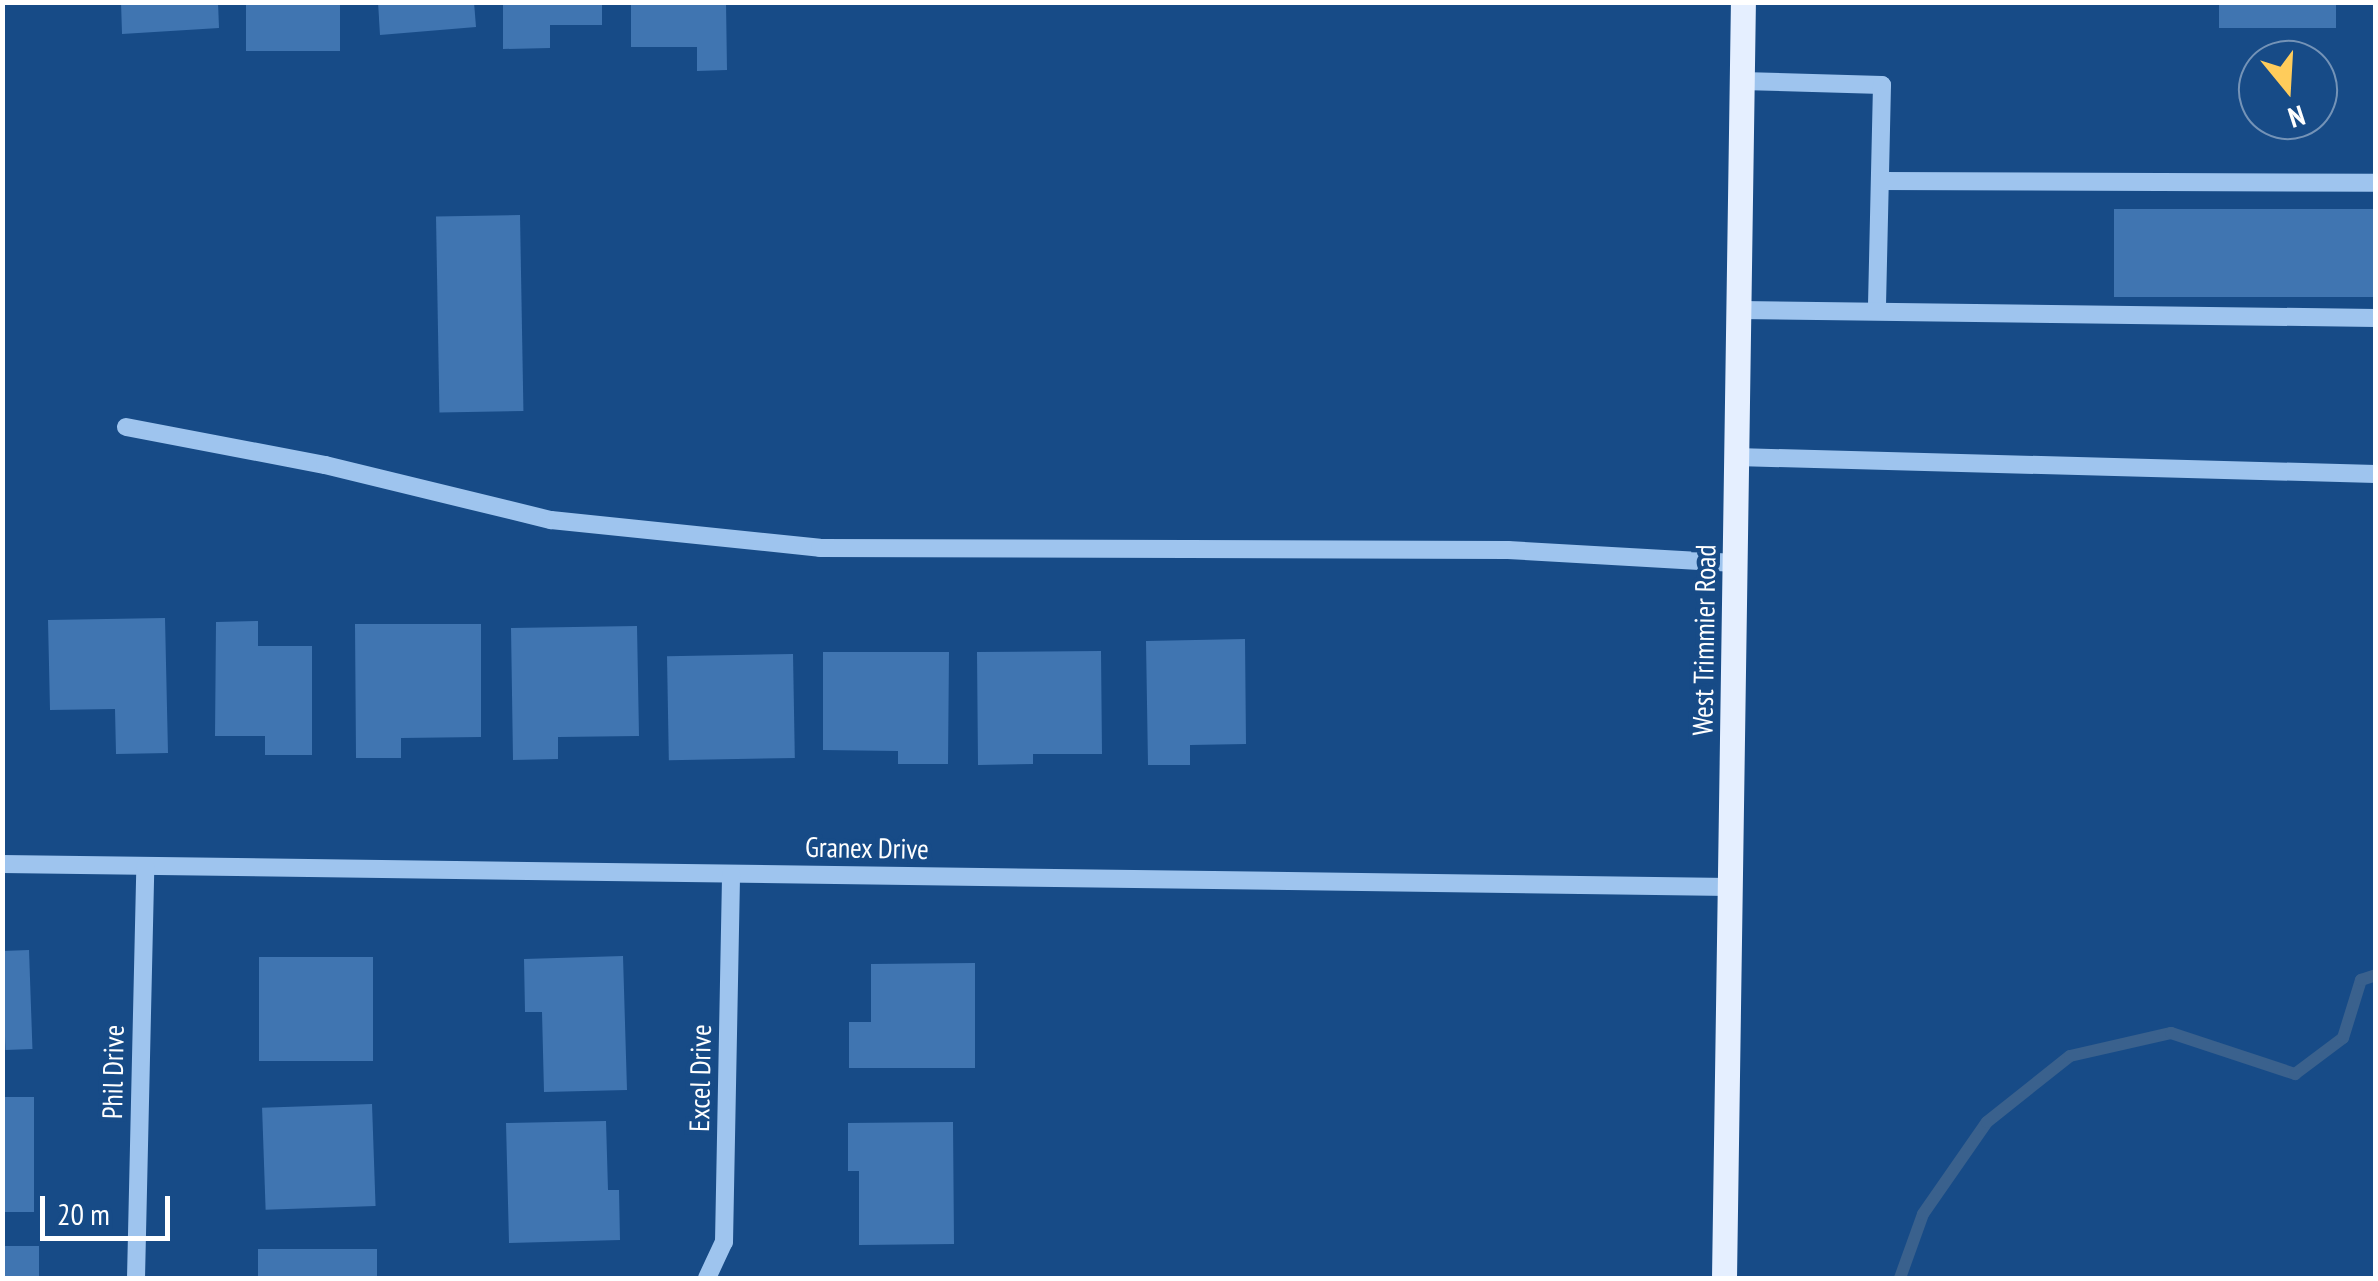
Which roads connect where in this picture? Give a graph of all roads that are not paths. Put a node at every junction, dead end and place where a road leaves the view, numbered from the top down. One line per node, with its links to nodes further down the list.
1 (1743, 2): 2 (main road, West Trimmier Road)
2 (1742, 80): 3 (street); 5 (main road, West Trimmier Road)
3 (1880, 181): 4 (street); 6 (street)
4 (2376, 183)
5 (1738, 310): 6 (street); 9 (main road, West Trimmier Road)
6 (1877, 312): 7 (street)
7 (2376, 318)
8 (126, 427): 11 (street)
9 (1736, 456): 10 (street); 11 (main road, West Trimmier Road)
10 (2376, 474)
11 (1735, 563): 15 (main road, West Trimmier Road)
12 (2, 864): 13 (street, Granex Drive)
13 (145, 866): 14 (street, Granex Drive); 16 (street, Phil Drive)
14 (731, 874): 15 (street, Granex Drive); 17 (street, Excel Drive)
15 (1730, 887): 18 (main road, West Trimmier Road)
16 (136, 1278)
17 (707, 1278)
18 (1724, 1278)

